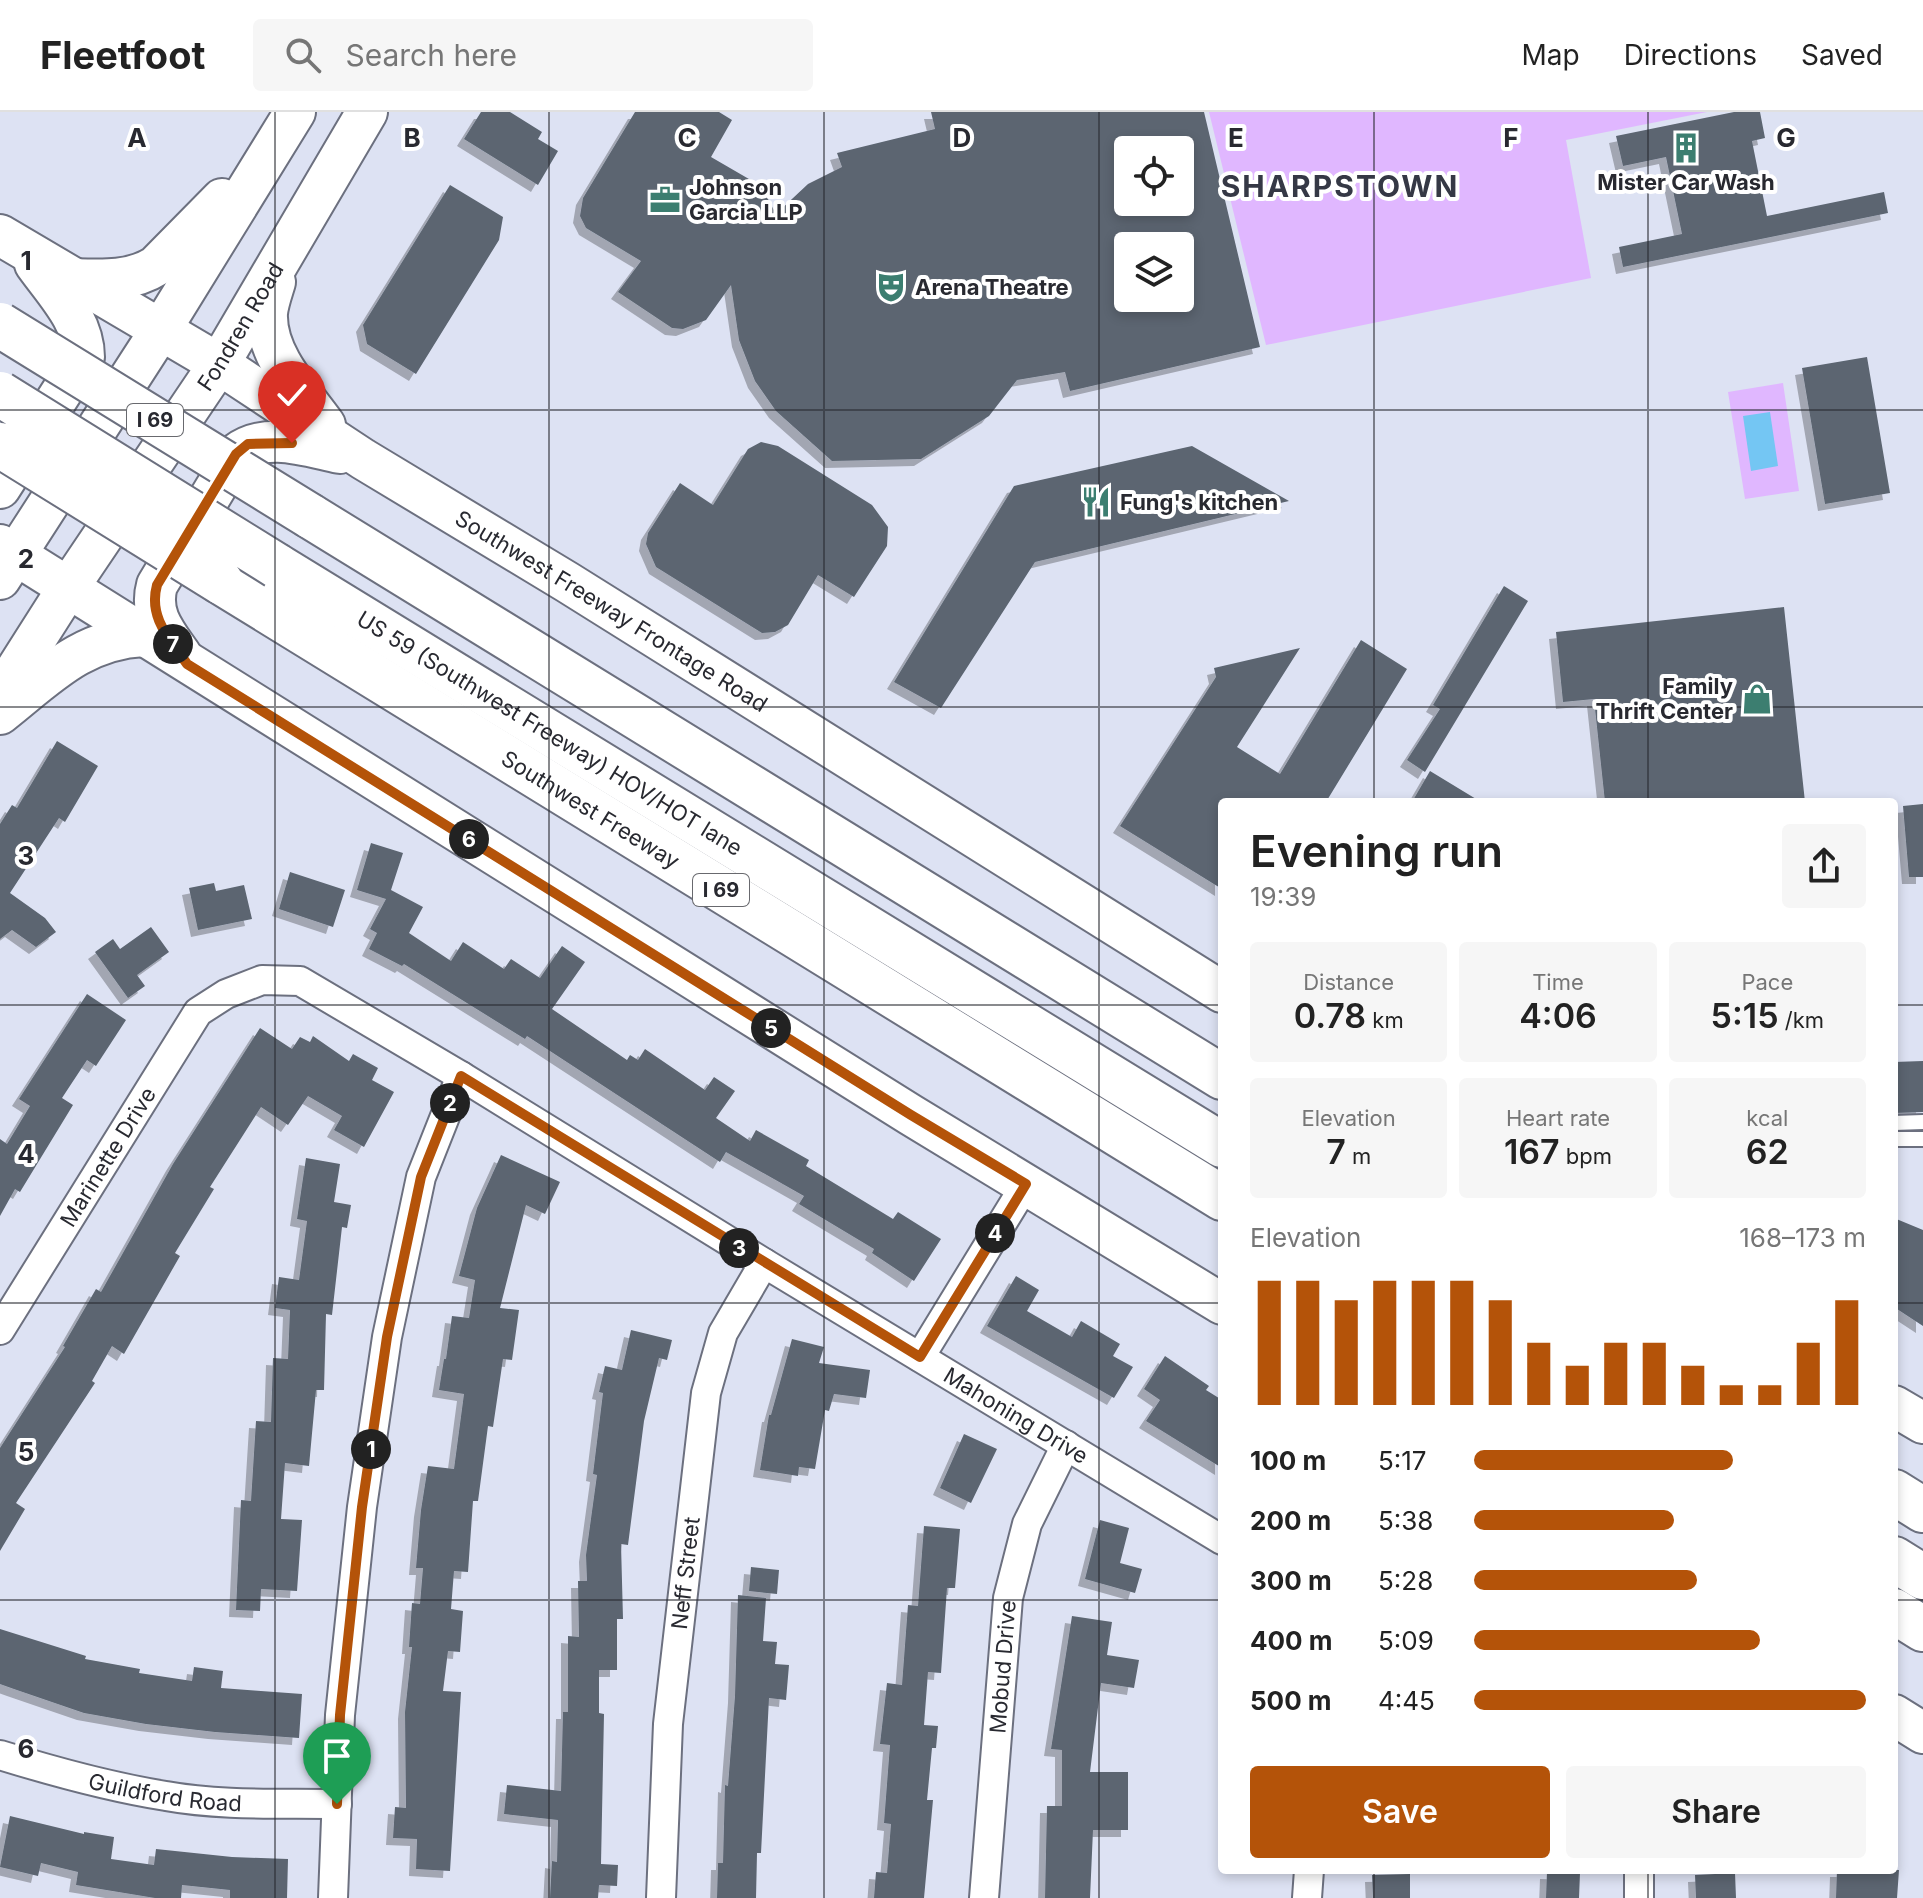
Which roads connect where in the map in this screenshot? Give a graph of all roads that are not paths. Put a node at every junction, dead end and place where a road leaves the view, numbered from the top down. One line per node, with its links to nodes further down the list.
1 (367, 112): 4 (main road, Fondren Road)
2 (286, 126): 5 (main road); 7 (main road)
3 (14, 244): 5 (main road, Southwest Freeway Frontage Road); 12 (main road)
4 (282, 258): 8 (main road, Fondren Road); 11 (main road)
5 (71, 279): 7 (main road, Southwest Freeway Frontage Road)
6 (0, 325): 21 (highway, I 69, bridge)
7 (160, 331): 8 (main road, Southwest Freeway Frontage Road); 13 (main road)
8 (219, 364): 11 (main road, Southwest Freeway Frontage Road); 14 (main road, Fondren Road)
9 (0, 394): 27 (highway, US 59 (Southwest Freeway) HOV/HOT lane, bridge)
10 (0, 445): 29 (highway, Southwest Freeway / I 69, bridge)
11 (350, 450): 16 (main road); 19 (main road, Southwest Freeway Frontage Road)
12 (0, 488)
13 (5, 559): 14 (main road)
14 (68, 588): 15 (main road); 17 (main road, Fondren Road)
15 (144, 636): 16 (main road); 18 (main road)
16 (187, 664): 28 (main road)
17 (0, 695)
18 (0, 714)
19 (1218, 989)
20 (226, 994): 22 (street, Mahoning Drive); 32 (street, Marinette Drive)
21 (1218, 1075)
22 (461, 1076): 30 (street, Mahoning Drive); 49 (street)
23 (1923, 1122): 24 (lane)
24 (1898, 1123)
25 (1898, 1139): 26 (lane)
26 (1923, 1139)
27 (1218, 1143)
28 (1026, 1184): 31 (main road); 33 (street)
29 (1218, 1196)
30 (764, 1263): 33 (street, Mahoning Drive); 53 (street, Neff Street)
31 (1218, 1302)
32 (0, 1330)
33 (920, 1357): 36 (street, Mahoning Drive)
34 (1898, 1408): 35 (main road)
35 (1923, 1423)
36 (1066, 1445): 39 (street, Mahoning Drive); 54 (street, Mobud Drive)
37 (1898, 1494): 38 (highway)
38 (1923, 1510)
39 (1218, 1538)
40 (1898, 1561): 41 (highway)
41 (1923, 1577)
42 (1898, 1613): 43 (highway)
43 (1923, 1629)
44 (1923, 1708): 45 (main road)
45 (1898, 1712)
46 (1898, 1716): 47 (main road)
47 (1923, 1733)
48 (0, 1755): 49 (street, Guildford Road)
49 (337, 1804): 52 (street)
50 (1309, 1874): 55 (street)
51 (1639, 1874): 56 (street)
52 (333, 1898)
53 (661, 1898)
54 (984, 1898)
55 (1307, 1898)
56 (1639, 1898)

